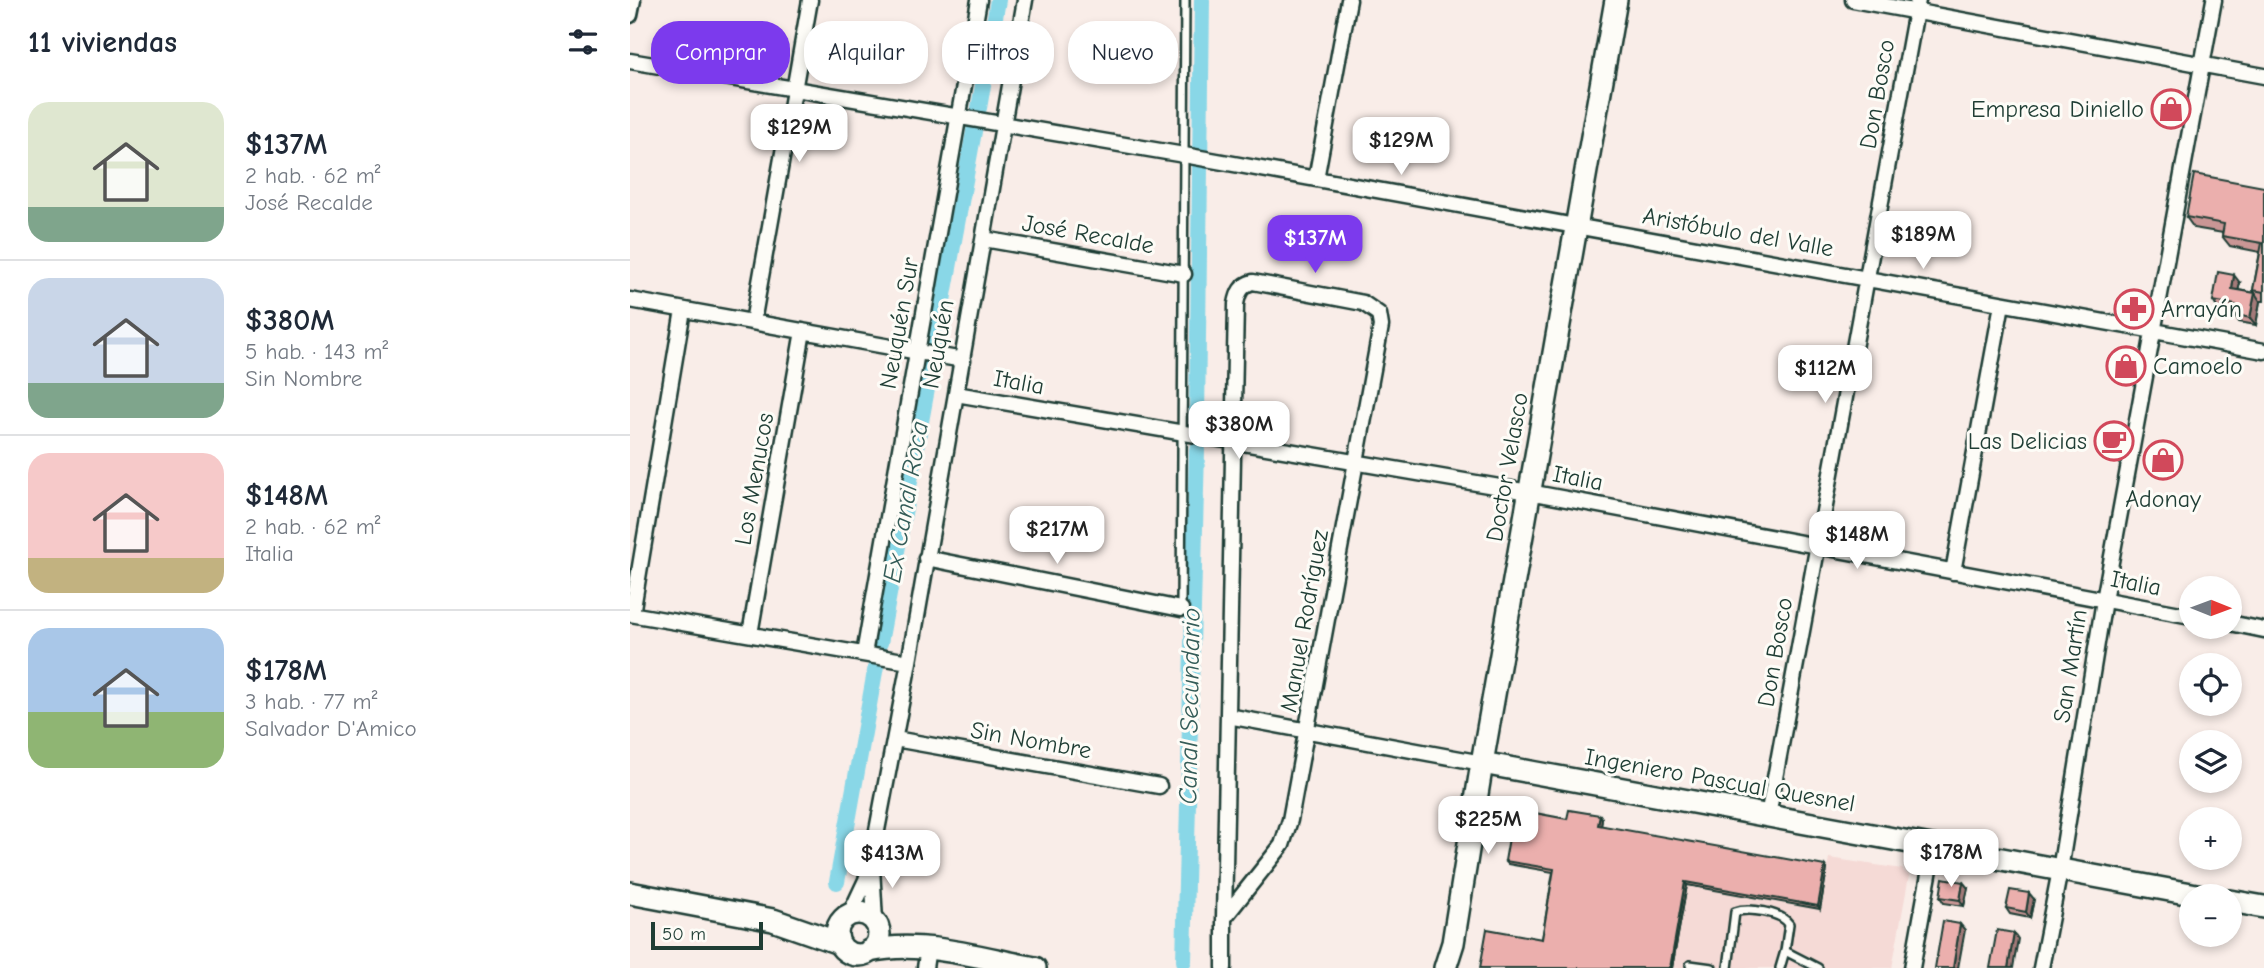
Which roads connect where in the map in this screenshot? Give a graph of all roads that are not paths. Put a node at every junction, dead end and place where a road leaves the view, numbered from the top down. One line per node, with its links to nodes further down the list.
1 (633, 0): 11 (street)
2 (810, 0): 15 (street)
3 (979, 0): 16 (street, Neuquén Sur)
4 (1025, 0): 17 (street, Neuquén)
5 (1185, 0): 18 (lane)
6 (1349, 0): 19 (street)
7 (1616, 0): 20 (main road, Doctor Velasco)
8 (1853, 0): 10 (street)
9 (2214, 0): 13 (street, San Martín)
10 (1916, 6): 13 (street); 23 (street, Don Bosco)
11 (630, 15)
12 (630, 61): 15 (street)
13 (2202, 64): 14 (street); 29 (street, San Martín)
14 (2264, 76)
15 (794, 89): 16 (street); 27 (street)
16 (959, 116): 17 (street); 31 (street, Neuquén Sur)
17 (1003, 124): 18 (street); 21 (street, Neuquén)
18 (1184, 155): 19 (street, Aristóbulo del Valle); 22 (lane)
19 (1316, 179): 20 (street, Aristóbulo del Valle)
20 (1577, 226): 23 (street, Aristóbulo del Valle); 37 (main road, Doctor Velasco)
21 (984, 239): 22 (street, José Recalde); 32 (street, Neuquén)
22 (1184, 274): 34 (lane)
23 (1866, 279): 25 (street, Aristóbulo del Valle); 38 (street, Don Bosco)
24 (630, 300): 26 (street, Italia)
25 (2002, 304): 29 (street, Aristóbulo del Valle); 40 (street)
26 (683, 310): 27 (street, Italia); 43 (street)
27 (753, 322): 28 (street, Italia)
28 (803, 331): 31 (street, Italia); 47 (street, Los Menucos)
29 (2153, 331): 30 (street, Aristóbulo del Valle); 41 (street, San Martín)
30 (2264, 351)
31 (917, 352): 32 (street, Italia); 48 (street, Neuquén Sur)
32 (963, 360): 33 (street, Neuquén)
33 (956, 394): 34 (street, Italia); 39 (street, Neuquén)
34 (1184, 433): 35 (street, Italia); 42 (lane)
35 (1234, 442): 36 (street, Italia); 36 (street, Manuel Rodríguez); 50 (street)
36 (1357, 463): 37 (street, Italia); 51 (street, Manuel Rodríguez)
37 (1529, 492): 38 (street, Italia); 53 (main road, Doctor Velasco)
38 (1817, 546): 40 (street, Italia); 55 (street, Don Bosco)
39 (926, 558): 42 (street); 49 (street, Neuquén)
40 (1953, 572): 41 (street, Italia)
41 (2104, 600): 44 (street, Italia); 58 (street, San Martín)
42 (1181, 609)
43 (631, 614): 47 (street)
44 (2179, 614)
45 (2242, 625): 46 (street)
46 (2264, 630)
47 (750, 634): 48 (street)
48 (864, 654): 49 (street)
49 (909, 662): 52 (street, Neuquén)
50 (1228, 716): 51 (street, Ingeniero Pascual Quesnel); 64 (street)
51 (1307, 731): 53 (street, Ingeniero Pascual Quesnel); 64 (street, Manuel Rodríguez)
52 (895, 739): 54 (street, Sin Nombre); 57 (street, Neuquén)
53 (1482, 763): 55 (main road, Ingeniero Pascual Quesnel); 67 (main road, Doctor Velasco)
54 (1159, 786)
55 (1768, 816): 56 (main road, Ingeniero Pascual Quesnel)
56 (1934, 846): 58 (main road, Ingeniero Pascual Quesnel); 80 (street)
57 (871, 862): 63 (street, Neuquén); 66 (street, Neuquén)
58 (2060, 870): 59 (main road, Ingeniero Pascual Quesnel); 81 (street, San Martín)
59 (2179, 892)
60 (630, 893): 65 (main road)
61 (2242, 903): 62 (main road)
62 (2264, 907)
63 (847, 916): 65 (main road); 66 (main road); 69 (main road)
64 (1224, 918): 73 (street)
65 (773, 920): 69 (main road)
66 (876, 924): 69 (main road); 70 (main road)
67 (1453, 943): 74 (main road, Doctor Velasco); 75 (main road, Doctor Velasco)
68 (1785, 951): 77 (lane); 78 (lane); 79 (lane)
69 (851, 955): 70 (main road)
70 (927, 958): 72 (main road)
71 (1689, 965): 76 (lane)
72 (1035, 968)
73 (1224, 968)
74 (1445, 968)
75 (1452, 968)
76 (1713, 968)
77 (1728, 968)
78 (1780, 968)
79 (1818, 968)
80 (1912, 968)
81 (2041, 968)

